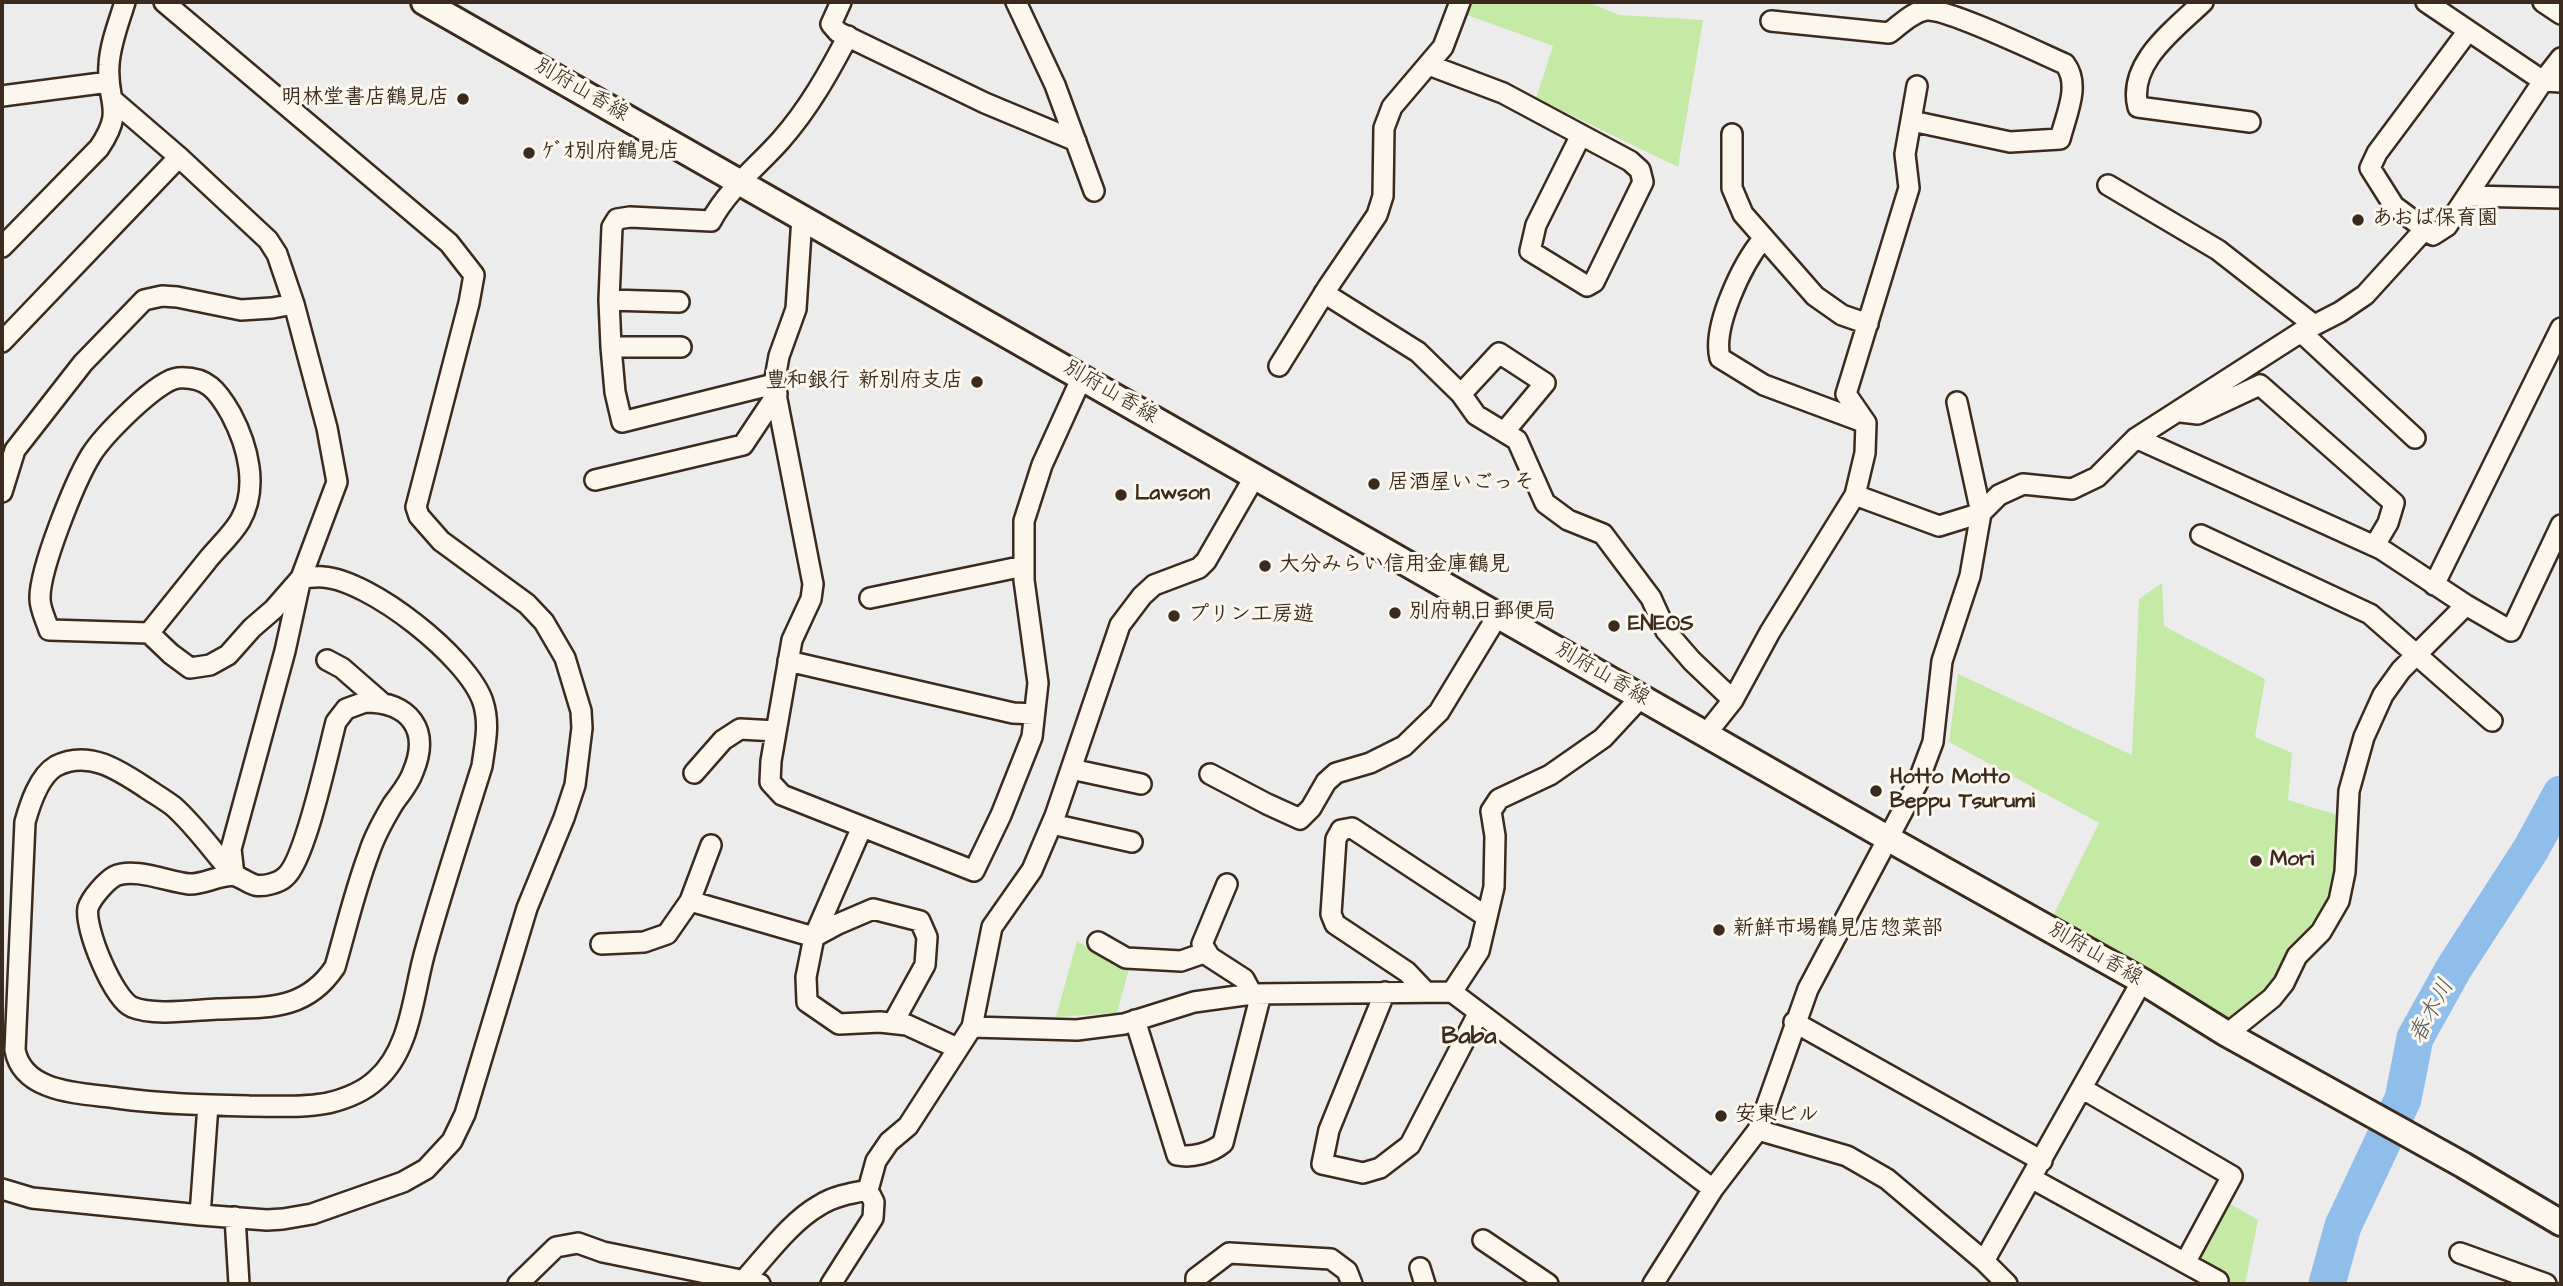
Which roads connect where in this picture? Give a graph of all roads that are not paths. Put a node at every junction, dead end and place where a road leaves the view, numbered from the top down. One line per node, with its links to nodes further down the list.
1 (125, 2): 19 (street)
2 (164, 2): 119 (street)
3 (424, 2): 27 (main road, 別府山香線)
4 (841, 2): 14 (street)
5 (1016, 2): 25 (street)
6 (1460, 2): 16 (street)
7 (2203, 2): 22 (street)
8 (2426, 2): 13 (street)
9 (2543, 2): 11 (street)
10 (1930, 6): 12 (street); 21 (street)
11 (2561, 14)
12 (1771, 20)
13 (2468, 31): 17 (street); 33 (street)
14 (848, 36): 25 (street); 27 (street)
15 (2561, 58): 17 (street)
16 (1429, 65): 24 (street); 36 (street)
17 (2552, 81): 30 (street)
18 (1917, 86): 21 (street)
19 (112, 91): 20 (street); 26 (street); 35 (street)
20 (2, 96)
21 (1912, 121): 40 (street)
22 (2250, 122)
23 (1732, 134): 34 (street)
24 (1581, 135): 24 (street)
25 (1076, 141): 29 (street)
26 (179, 157): 39 (street); 43 (street)
27 (740, 182): 32 (main road, 別府山香線); 37 (street)
28 (2108, 185): 41 (street)
29 (1094, 191)
30 (2468, 196): 31 (street); 33 (street)
31 (2561, 198)
32 (802, 217): 47 (main road, 別府山香線); 48 (street)
33 (2425, 229): 41 (street)
34 (1763, 239): 40 (street); 52 (street)
35 (2, 247)
36 (1324, 293): 46 (street); 49 (street)
37 (608, 300): 38 (street); 44 (street)
38 (679, 302)
39 (294, 304): 58 (street); 65 (street)
40 (1868, 324): 52 (street)
41 (2308, 329): 51 (street); 55 (street)
42 (2559, 334): 66 (street)
43 (2, 342)
44 (611, 347): 45 (street); 48 (street)
45 (681, 347)
46 (1279, 366)
47 (1082, 377): 56 (main road, 別府山香線); 64 (street)
48 (775, 389): 57 (street); 73 (street)
49 (1461, 394): 53 (street); 53 (street)
50 (1957, 401): 60 (street)
51 (2177, 412): 54 (street); 63 (street)
52 (1866, 423): 59 (street)
53 (1505, 431): 75 (street)
54 (2136, 438): 60 (street); 63 (street)
55 (2415, 438)
56 (1255, 476): 69 (main road, 別府山香線); 81 (street)
57 (595, 480)
58 (2, 492)
59 (1855, 495): 60 (street); 75 (street)
60 (1981, 513): 87 (street)
61 (2561, 525): 68 (street)
62 (2201, 535): 71 (street)
63 (2375, 545): 66 (street)
64 (1024, 566): 67 (street); 77 (street)
65 (301, 578): 70 (street); 90 (street); 111 (street)
66 (2434, 584): 68 (street)
67 (870, 598)
68 (2466, 605): 71 (street)
69 (1498, 615): 74 (main road, 別府山香線); 83 (street)
70 (149, 633): 70 (street)
71 (2416, 656): 78 (street); 108 (street)
72 (327, 660): 76 (street)
73 (788, 661): 77 (street); 79 (street)
74 (1641, 697): 80 (main road, 別府山香線); 93 (street)
75 (1733, 700): 80 (street)
76 (381, 702): 90 (street); 90 (street)
77 (1034, 714): 86 (street)
78 (2492, 721)
79 (776, 731): 82 (street); 86 (street)
80 (1706, 734): 87 (main road, 別府山香線)
81 (1072, 769): 84 (street); 85 (street)
82 (694, 773)
83 (1210, 774)
84 (1141, 784)
85 (1052, 824): 88 (street); 107 (street)
86 (862, 827): 94 (street)
87 (1889, 839): 98 (main road, 別府山香線); 105 (street)
88 (1132, 842)
89 (711, 845): 92 (street)
90 (234, 875): 111 (street)
91 (1227, 884): 97 (street)
92 (690, 901): 94 (street); 96 (street)
93 (1487, 917): 100 (street); 101 (street)
94 (814, 937): 106 (street); 106 (street)
95 (1098, 942): 97 (street)
96 (601, 944)
97 (1207, 952): 102 (street)
98 (2142, 981): 108 (main road, 別府山香線); 110 (street)
99 (1385, 992): 100 (street); 102 (street); 103 (street)
100 (1426, 992): 101 (street)
101 (1452, 992): 103 (street)
102 (1256, 994): 104 (street); 104 (street)
103 (1478, 1014): 116 (street)
104 (1135, 1020): 107 (street)
105 (1794, 1022): 112 (street); 113 (street)
106 (893, 1023): 109 (street)
107 (972, 1027): 109 (street)
108 (2227, 1034): 120 (main road, 別府山香線)
109 (957, 1048): 117 (street)
110 (2083, 1089): 113 (street); 124 (street)
111 (208, 1105): 118 (street)
112 (1758, 1130): 116 (street); 123 (street)
113 (2042, 1161): 114 (street)
114 (2031, 1178): 123 (street); 124 (street)
115 (2, 1189): 118 (street)
116 (1713, 1189): 134 (street)
117 (868, 1190): 127 (street); 130 (street)
118 (200, 1215): 119 (street)
119 (235, 1217): 128 (street)
120 (2561, 1223)
121 (1483, 1240): 133 (street)
122 (2459, 1253): 136 (street)
123 (1984, 1261): 135 (street)
124 (2185, 1263): 126 (street)
125 (674, 1276): 127 (street); 129 (street)
126 (2218, 1281)
127 (752, 1282)
128 (239, 1284)
129 (518, 1284)
130 (831, 1284)
131 (1196, 1284): 132 (street)
132 (1352, 1284)
133 (1548, 1284)
134 (1653, 1284)
135 (2007, 1284)
136 (2546, 1284)

